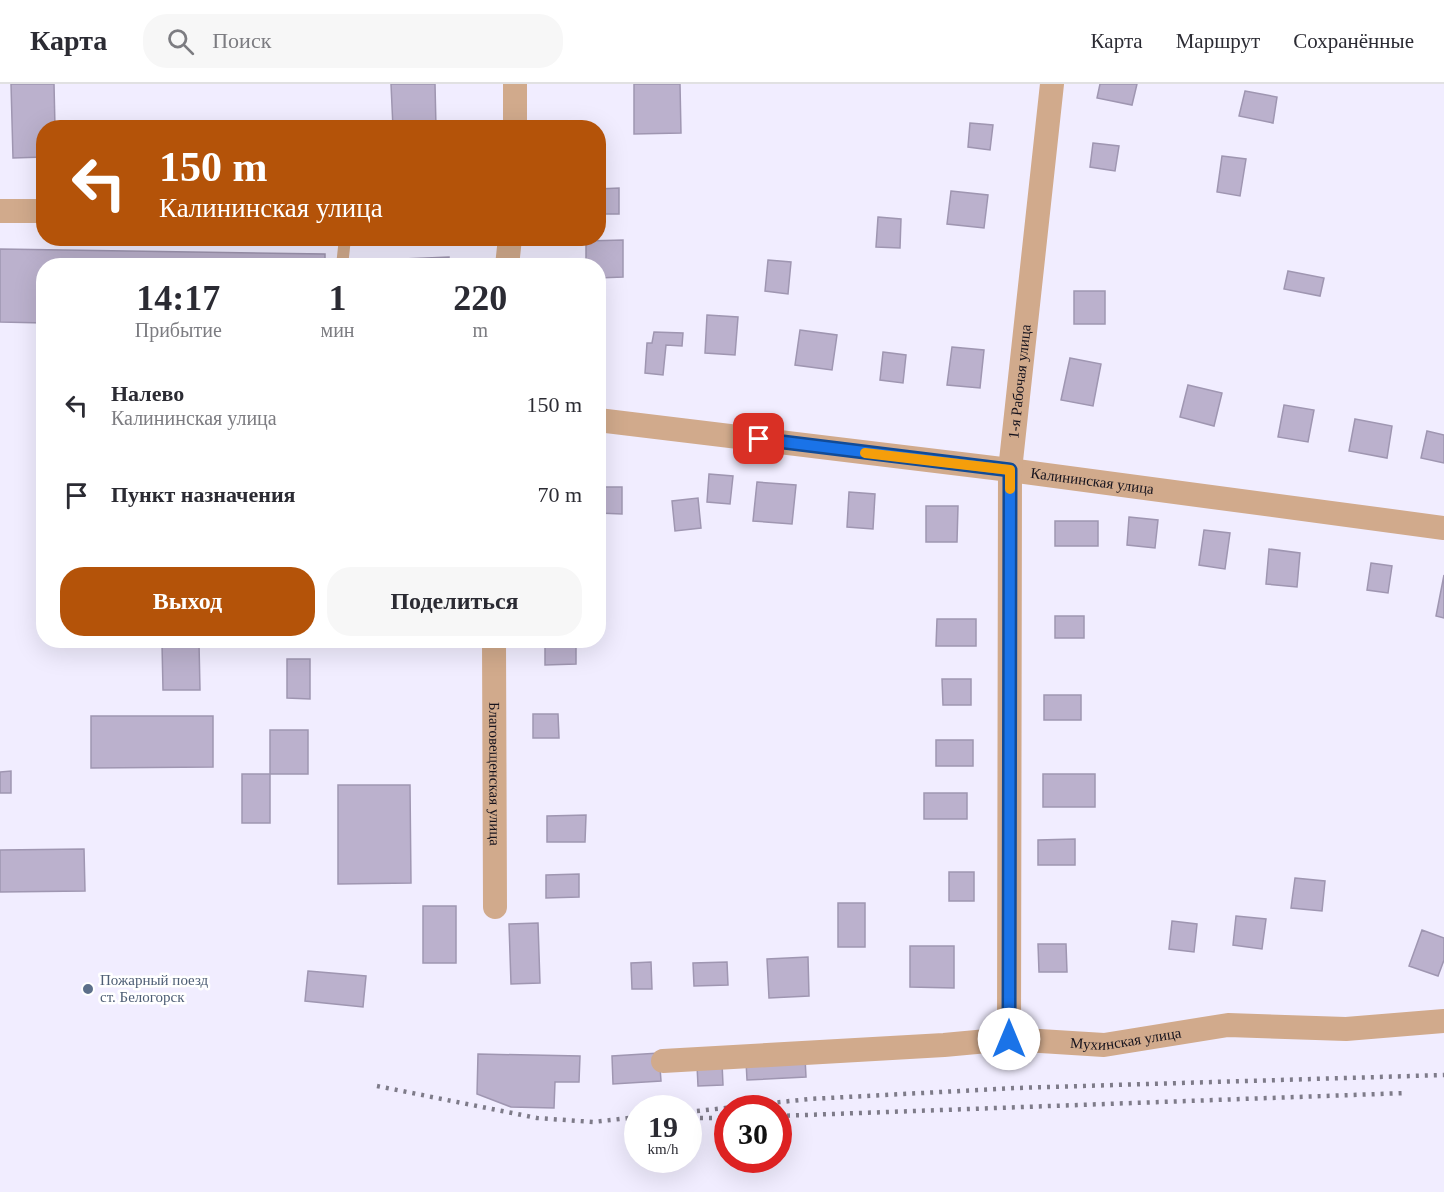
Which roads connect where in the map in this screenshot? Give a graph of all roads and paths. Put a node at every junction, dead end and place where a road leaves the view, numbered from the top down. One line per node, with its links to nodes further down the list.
1 (515, 84): 3 (street)
2 (1052, 84): 7 (street, 1-я Рабочая улица)
3 (515, 120)
4 (0, 211): 5 (street)
5 (36, 211)
6 (606, 421): 7 (street, Калининская улица)
7 (1010, 470): 8 (street, Калининская улица); 12 (street, 1-я Рабочая улица)
8 (1444, 528)
9 (494, 648): 10 (street, Благовещенская улица)
10 (495, 907)
11 (1444, 1021): 12 (street, Мухинская улица)
12 (1009, 1039): 13 (street, Мухинская улица)
13 (663, 1061)

